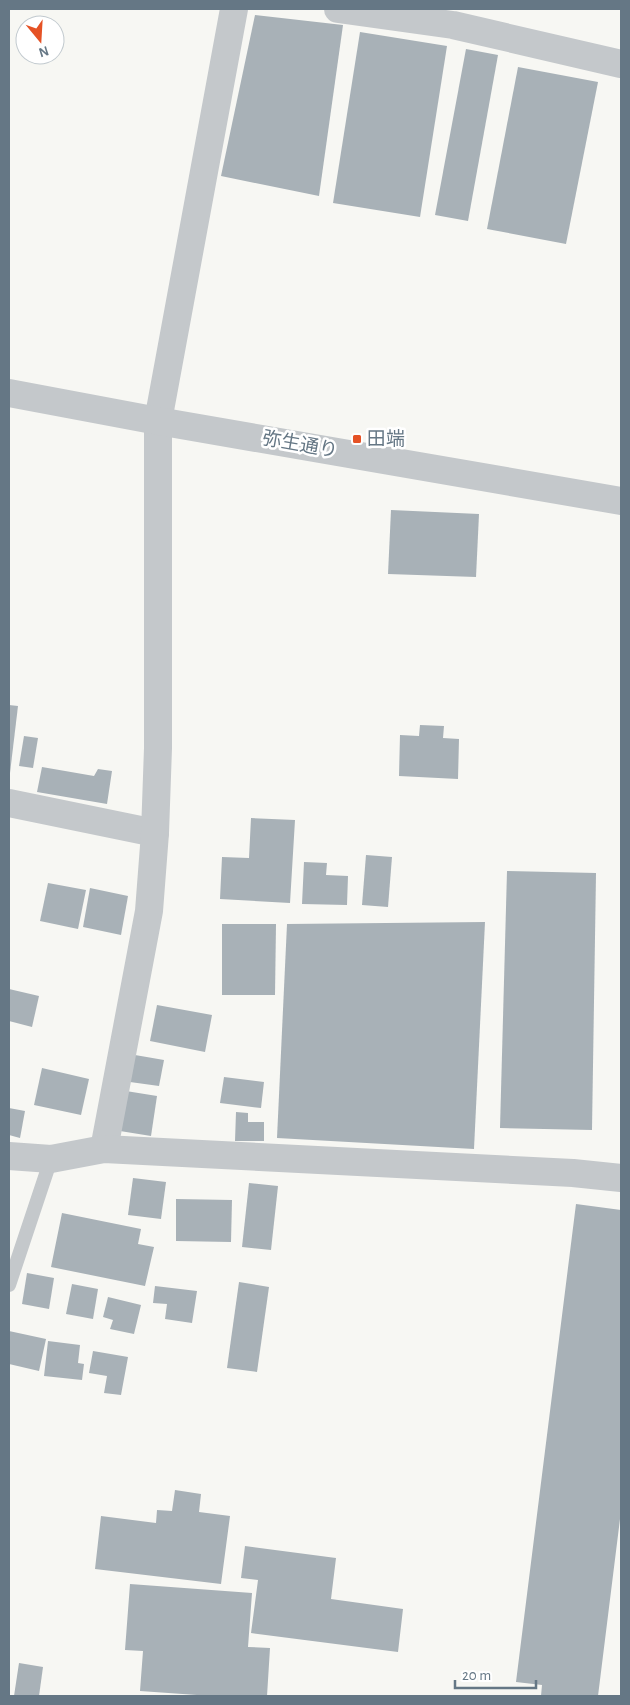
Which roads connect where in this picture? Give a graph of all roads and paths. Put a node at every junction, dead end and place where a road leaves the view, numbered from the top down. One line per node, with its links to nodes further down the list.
1 (234, 9): 5 (street)
2 (338, 9): 3 (street)
3 (621, 64)
4 (9, 393): 5 (street, 弥生通り)
5 (158, 421): 6 (street, 弥生通り); 8 (street)
6 (621, 501)
7 (9, 804): 8 (street)
8 (155, 833): 9 (street)
9 (104, 1148): 11 (street); 12 (street)
10 (9, 1156): 11 (street)
11 (52, 1160): 13 (lane)
12 (621, 1178)
13 (9, 1286)

